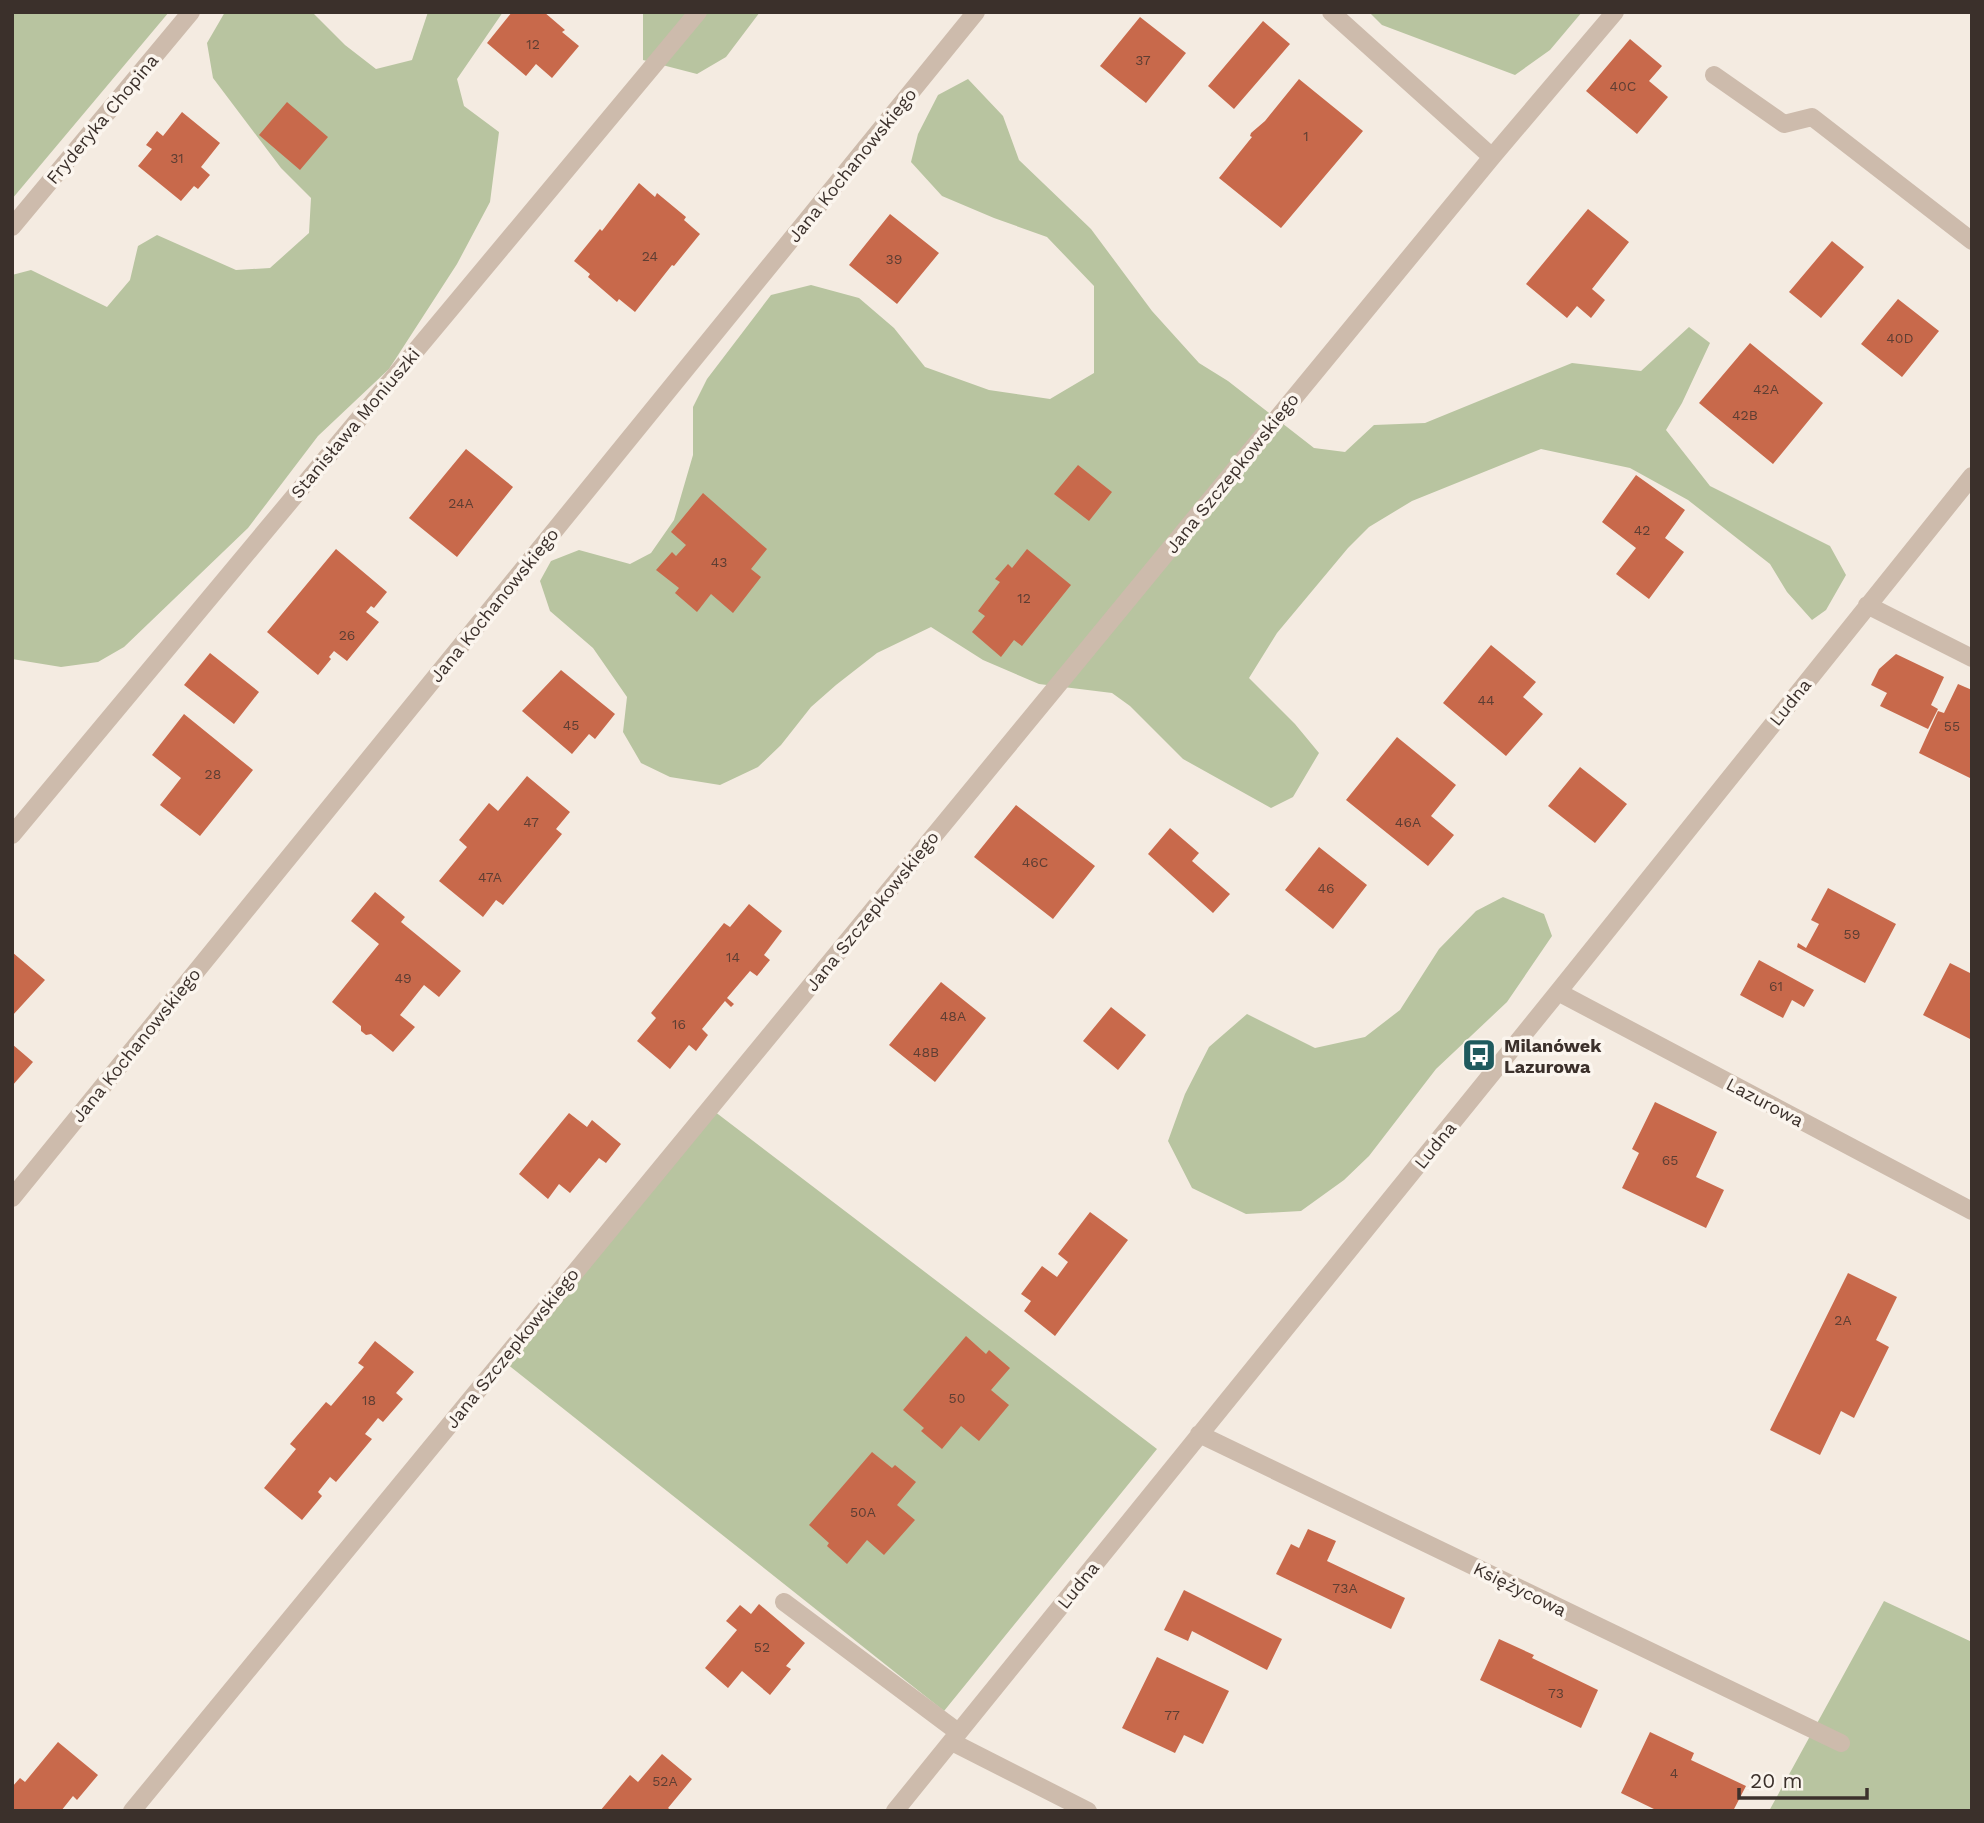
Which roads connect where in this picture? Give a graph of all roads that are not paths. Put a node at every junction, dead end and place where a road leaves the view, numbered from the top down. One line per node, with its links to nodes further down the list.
1 (191, 12): 8 (street, Fryderyka Chopina)
2 (698, 12): 13 (street, Stanisława Moniuszki)
3 (976, 12): 15 (street, Jana Kochanowskiego)
4 (1331, 12): 7 (street)
5 (1615, 12): 7 (street, Jana Szczepkowskiego)
6 (1714, 75): 9 (street)
7 (1492, 157): 21 (street, Jana Szczepkowskiego)
8 (12, 227)
9 (1972, 241)
10 (1972, 476): 11 (street, Ludna)
11 (1867, 605): 12 (street); 14 (street, Ludna)
12 (1972, 658)
13 (12, 835)
14 (1558, 992): 16 (street, Lazurowa); 17 (street, Ludna)
15 (12, 1198)
16 (1972, 1211)
17 (1199, 1434): 19 (street, Ludna); 20 (street, Księżycowa)
18 (784, 1602): 19 (street)
19 (955, 1737): 22 (street, Ludna); 23 (street)
20 (1841, 1743)
21 (132, 1811)
22 (895, 1811)
23 (1088, 1811)

